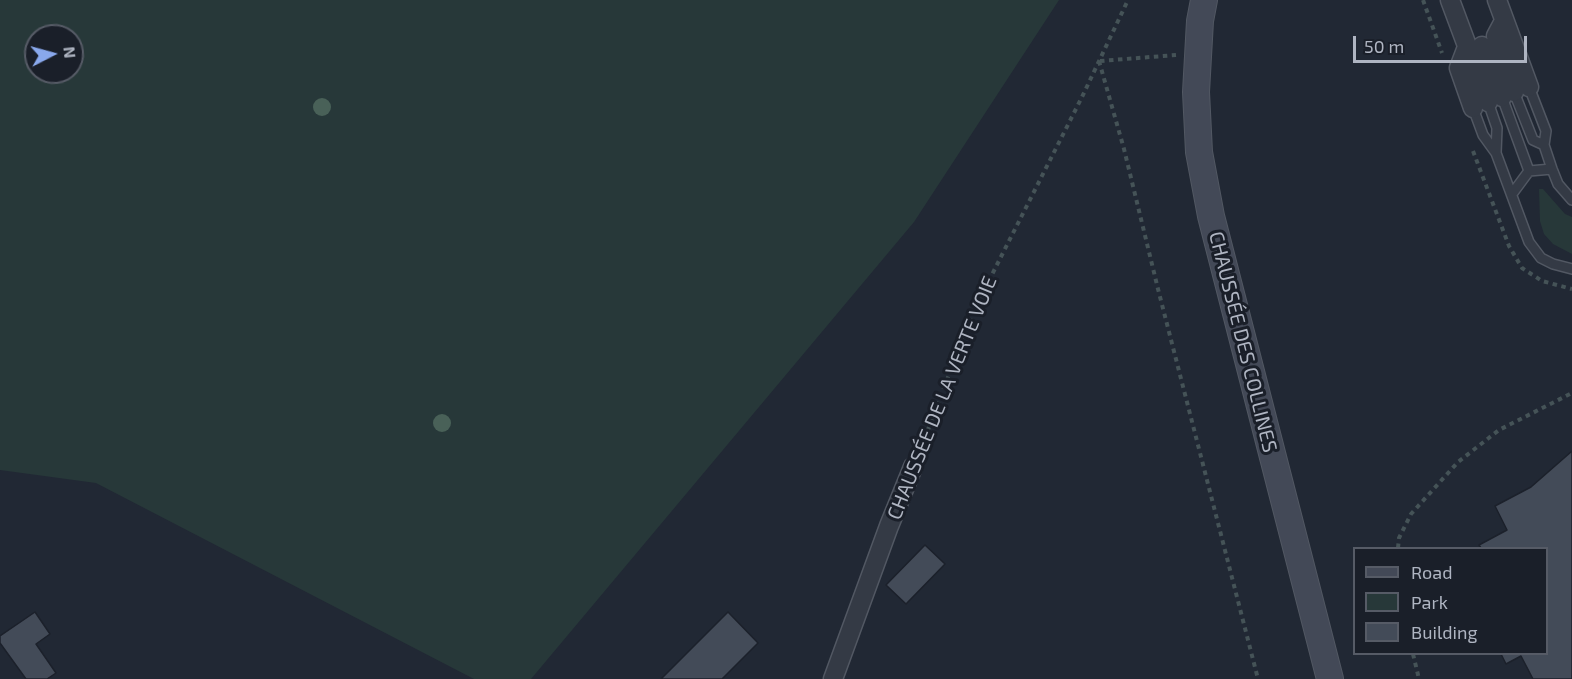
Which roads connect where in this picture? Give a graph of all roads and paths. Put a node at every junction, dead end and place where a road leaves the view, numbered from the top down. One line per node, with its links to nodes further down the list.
1 (1128, 0): 7 (path, CHAUSSÉE DE LA VERTE VOIE)
2 (1204, 0): 6 (main road, CHAUSSÉE DES COLLINES)
3 (1450, 0): 5 (street)
4 (1497, 0): 5 (street)
5 (1487, 37): 8 (street); 8 (street); 8 (street)
6 (1198, 53): 7 (path); 22 (main road, CHAUSSÉE DES COLLINES)
7 (1099, 61): 17 (path, CHAUSSÉE DE LA VERTE VOIE); 21 (path)
8 (1501, 97): 9 (lane); 9 (lane); 10 (lane); 10 (lane); 12 (lane)
9 (1544, 145): 11 (lane)
10 (1496, 153): 13 (lane)
11 (1552, 169): 12 (lane); 14 (lane)
12 (1529, 171): 13 (lane)
13 (1512, 194): 15 (lane)
14 (1572, 200)
15 (1572, 269)
16 (1572, 393): 18 (path)
17 (914, 468): 20 (street, CHAUSSÉE DE LA VERTE VOIE)
18 (1398, 547)
19 (1413, 655): 23 (path)
20 (833, 679)
21 (1258, 679)
22 (1330, 679)
23 (1419, 679)

